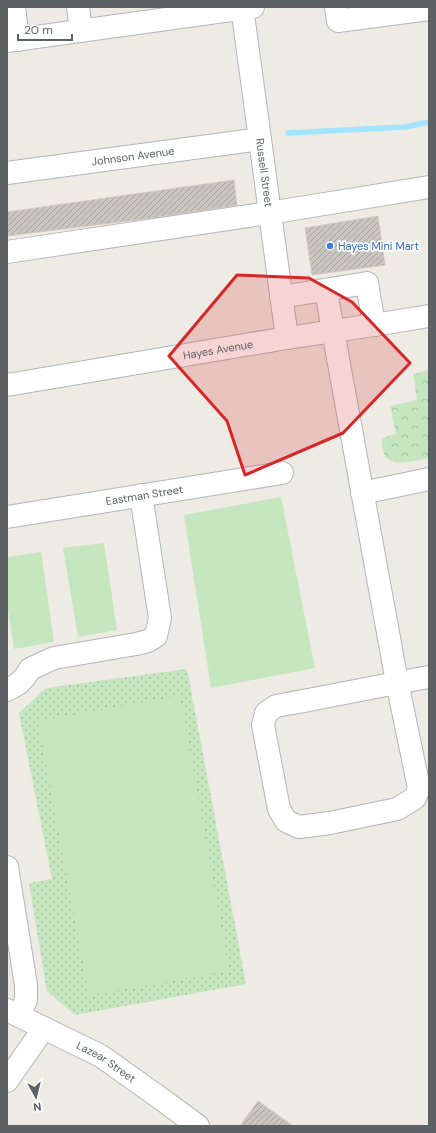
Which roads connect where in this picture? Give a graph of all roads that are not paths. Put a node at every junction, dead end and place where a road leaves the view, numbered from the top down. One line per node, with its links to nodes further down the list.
1 (14, 7): 9 (street)
2 (78, 7): 8 (street)
3 (336, 7): 6 (street)
4 (246, 8): 7 (street); 10 (street, Russell Street)
5 (429, 9): 6 (street)
6 (406, 10)
7 (145, 14): 8 (street)
8 (81, 31): 9 (street)
9 (12, 40)
10 (260, 139): 11 (street, Johnson Avenue); 13 (street, Russell Street)
11 (7, 173)
12 (429, 187): 13 (street)
13 (269, 213): 14 (street); 16 (street, Russell Street)
14 (7, 252)
15 (326, 290): 16 (street); 18 (street); 19 (street)
16 (281, 297): 20 (street, Russell Street)
17 (429, 316): 18 (street, Hayes Avenue)
18 (374, 325): 19 (street, Hayes Avenue)
19 (333, 331): 20 (street, Hayes Avenue); 24 (street)
20 (286, 338): 21 (street, Hayes Avenue)
21 (7, 385)
22 (282, 473): 25 (street, Eastman Street)
23 (429, 479): 24 (street)
24 (362, 493): 28 (street)
25 (141, 495): 26 (street, Eastman Street); 29 (street)
26 (7, 517)
27 (429, 677): 28 (street)
28 (397, 682): 30 (street); 30 (street)
29 (7, 690)
30 (422, 803)
31 (7, 867): 32 (street)
32 (13, 1013): 33 (street, Lazear Street)
33 (44, 1028): 34 (street); 35 (street, Lazear Street)
34 (7, 1081)
35 (198, 1126)

